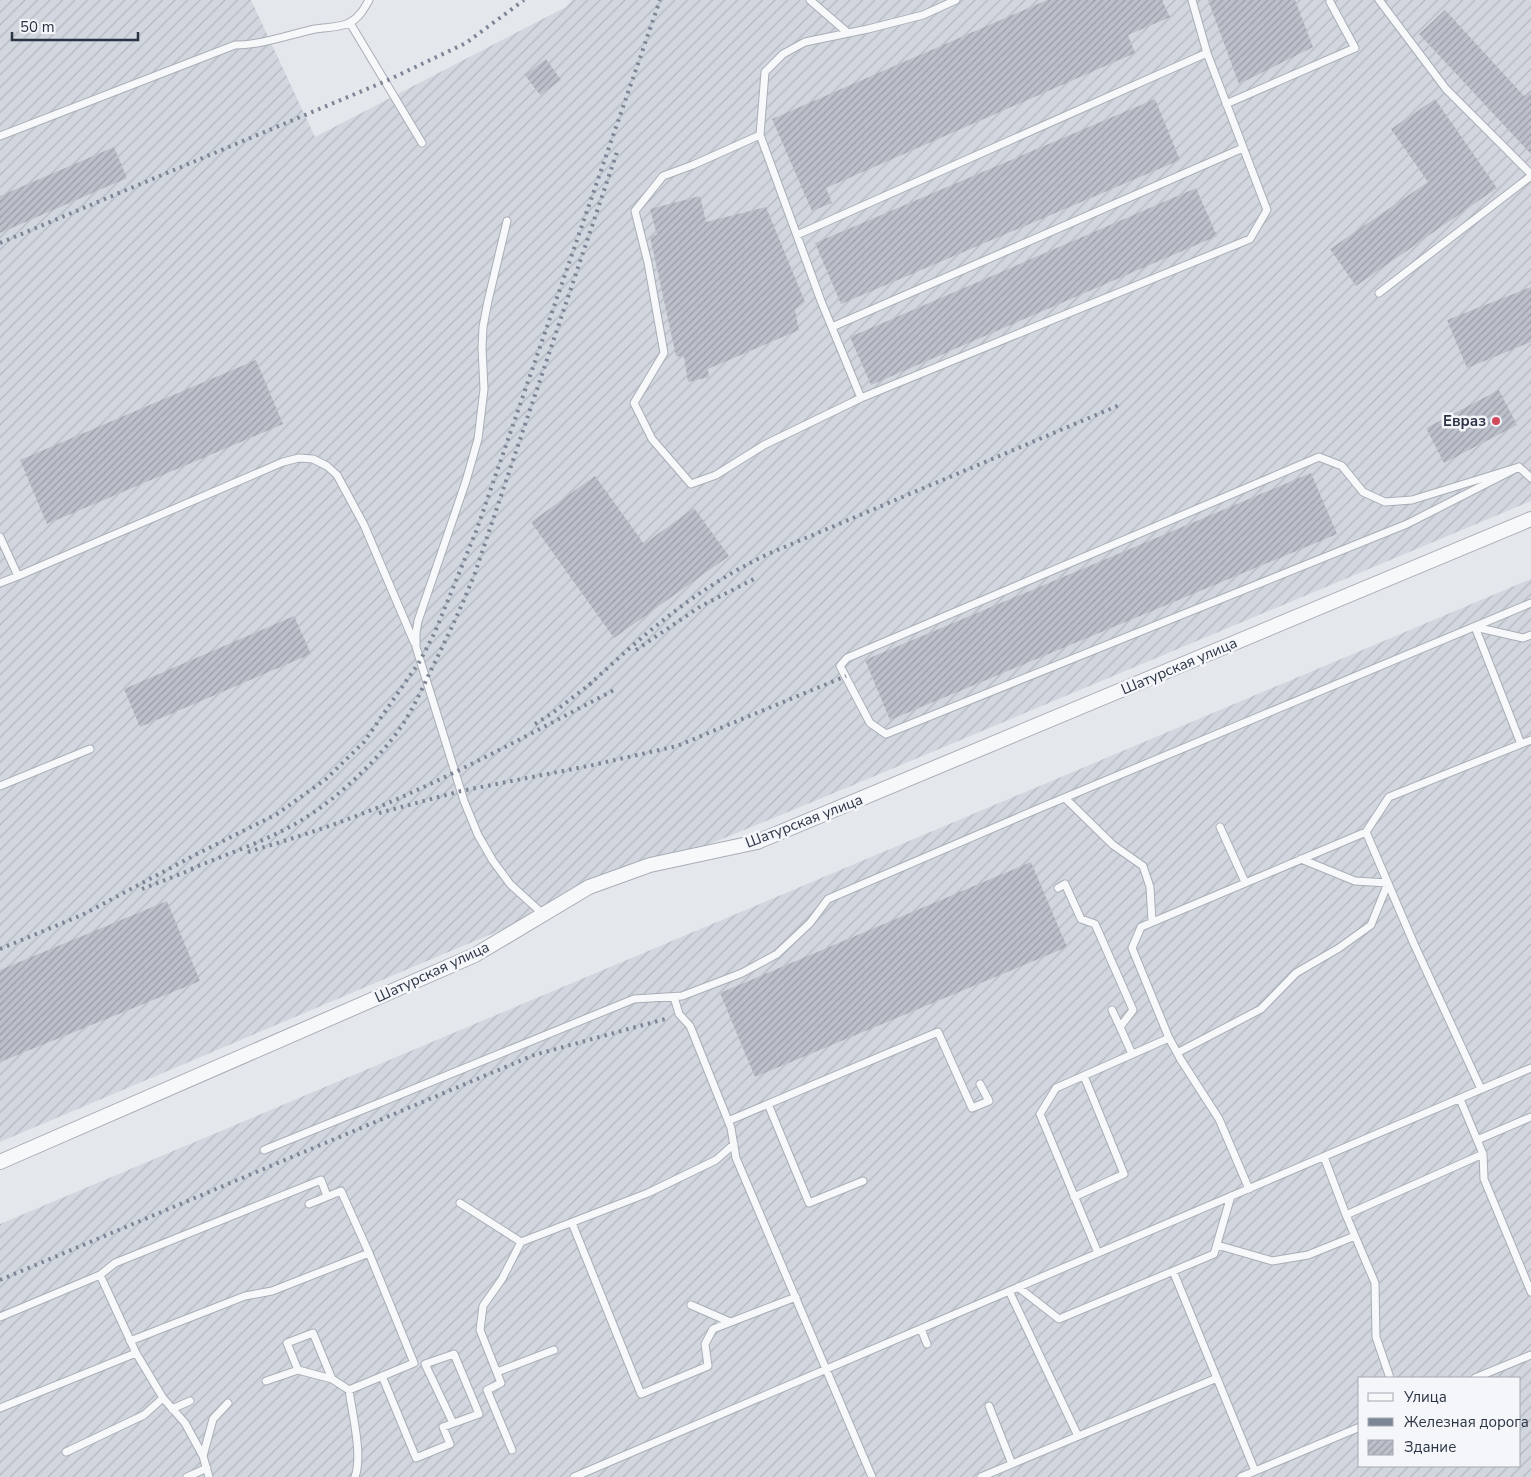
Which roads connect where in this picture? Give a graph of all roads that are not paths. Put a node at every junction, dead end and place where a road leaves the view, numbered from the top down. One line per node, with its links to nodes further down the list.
1 (369, 0): 7 (lane)
2 (810, 0): 8 (lane)
3 (956, 0): 8 (lane)
4 (1192, 0): 9 (lane)
5 (1379, 0): 15 (lane)
6 (1330, 2): 10 (lane)
7 (350, 22): 12 (lane); 13 (lane)
8 (848, 33): 11 (lane)
9 (1207, 53): 10 (lane); 17 (lane)
10 (1226, 104): 14 (lane)
11 (760, 135): 17 (lane); 20 (lane)
12 (0, 136)
13 (422, 143)
14 (1243, 148): 19 (lane); 20 (lane)
15 (1531, 175): 18 (lane)
16 (507, 221): 30 (lane)
17 (797, 235): 19 (lane)
18 (1379, 294)
19 (832, 327): 20 (lane)
20 (861, 398)
21 (1520, 467): 21 (lane); 22 (lane)
22 (1531, 478)
23 (1531, 519): 42 (street, Шатурская улица)
24 (0, 537): 25 (lane)
25 (18, 576): 26 (lane); 30 (lane)
26 (0, 584)
27 (1531, 603): 28 (lane)
28 (1475, 626): 29 (lane); 32 (lane); 35 (lane)
29 (1531, 635)
30 (416, 647): 42 (lane)
31 (1531, 740): 32 (lane)
32 (1521, 744): 37 (lane)
33 (90, 749): 34 (lane)
34 (0, 786)
35 (1065, 798): 43 (lane); 44 (lane)
36 (1220, 827): 39 (lane)
37 (1366, 832): 38 (lane); 40 (lane)
38 (1301, 859): 39 (lane); 40 (lane)
39 (1245, 882): 43 (lane)
40 (1388, 883): 48 (lane); 53 (lane)
41 (1058, 888): 46 (lane)
42 (544, 915): 63 (street, Шатурская улица)
43 (1152, 922): 47 (lane)
44 (674, 997): 57 (lane); 60 (lane)
45 (1112, 1010): 46 (lane)
46 (1120, 1027): 49 (lane)
47 (1169, 1038): 48 (lane); 49 (lane)
48 (1177, 1052): 65 (lane)
49 (1132, 1054): 51 (lane)
50 (1531, 1068): 53 (lane)
51 (1084, 1076): 68 (lane); 68 (lane)
52 (980, 1084): 55 (lane)
53 (1481, 1090): 54 (lane)
54 (1460, 1098): 58 (lane); 62 (lane)
55 (768, 1104): 57 (lane); 64 (lane)
56 (1531, 1117): 58 (lane)
57 (728, 1121): 59 (lane)
58 (1477, 1140): 61 (lane)
59 (734, 1144): 72 (lane); 83 (lane)
60 (264, 1150)
61 (1483, 1154): 71 (lane); 82 (lane)
62 (1324, 1157): 65 (lane); 71 (lane)
63 (0, 1162)
64 (863, 1181)
65 (1249, 1189): 67 (lane)
66 (327, 1196): 70 (lane); 76 (lane); 79 (lane)
67 (1231, 1196): 75 (lane); 77 (lane)
68 (1074, 1197): 77 (lane)
69 (460, 1203): 74 (lane)
70 (309, 1204)
71 (1346, 1215): 73 (lane)
72 (572, 1223): 74 (lane); 86 (lane)
73 (1355, 1236): 75 (lane); 99 (lane)
74 (521, 1242): 97 (lane)
75 (1217, 1244): 78 (lane)
76 (369, 1253): 88 (lane); 93 (lane)
77 (1098, 1253): 80 (lane)
78 (1173, 1271): 80 (lane); 102 (lane)
79 (100, 1275): 85 (lane); 88 (lane)
80 (1018, 1287): 81 (lane)
81 (1009, 1291): 87 (lane); 113 (lane)
82 (1531, 1292)
83 (796, 1297): 86 (lane); 95 (lane)
84 (691, 1305): 86 (lane)
85 (0, 1317)
86 (730, 1322)
87 (921, 1329): 89 (lane); 95 (lane)
88 (130, 1341): 91 (lane)
89 (927, 1344)
90 (554, 1350): 97 (lane)
91 (136, 1353): 105 (lane); 109 (lane)
92 (1531, 1355): 100 (lane)
93 (414, 1363): 94 (lane); 98 (lane)
94 (425, 1364): 98 (lane); 111 (lane)
95 (827, 1369): 123 (lane); 124 (lane)
96 (298, 1370): 101 (lane); 101 (lane); 103 (lane)
97 (497, 1372): 114 (lane)
98 (382, 1376): 104 (lane)
99 (1390, 1377)
100 (1477, 1377)
101 (332, 1378): 104 (lane)
102 (1217, 1378): 113 (lane); 119 (lane)
103 (266, 1381)
104 (349, 1390): 122 (lane)
105 (163, 1398): 110 (lane); 115 (lane)
106 (190, 1401): 110 (lane)
107 (228, 1403): 116 (lane)
108 (989, 1406): 117 (lane)
109 (0, 1408)
110 (172, 1409): 116 (lane)
111 (453, 1423)
112 (1358, 1428): 119 (lane)
113 (1078, 1436): 117 (lane)
114 (512, 1450)
115 (66, 1452)
116 (203, 1456): 118 (lane)
117 (1012, 1464): 125 (lane)
118 (207, 1468): 120 (lane); 121 (lane)
119 (1255, 1471): 126 (lane)
120 (187, 1477)
121 (209, 1477)
122 (355, 1477)
123 (574, 1477)
124 (872, 1477)
125 (981, 1477)
126 (1241, 1477)

